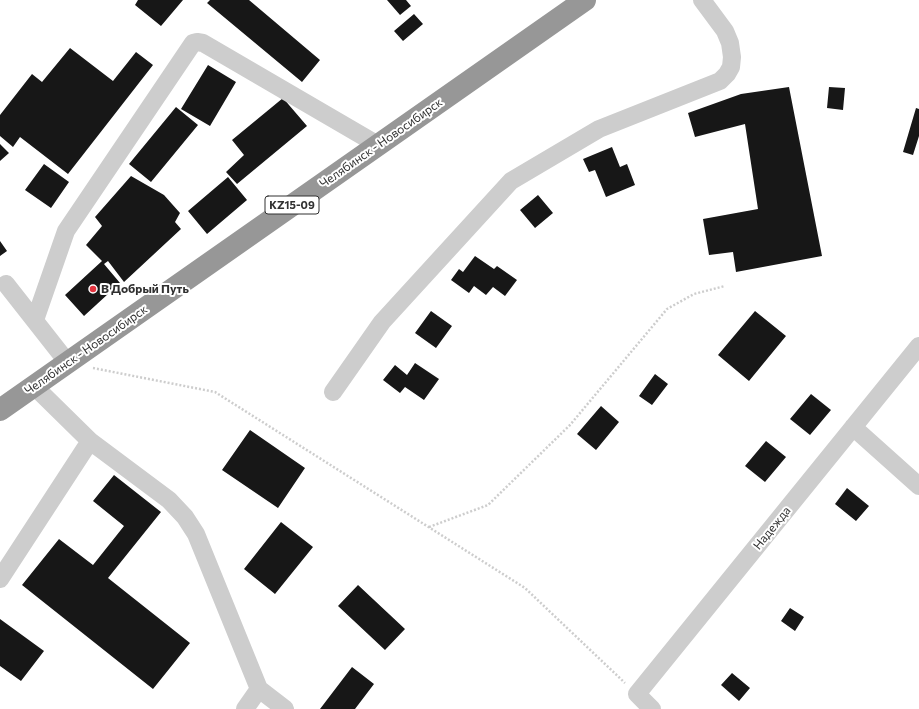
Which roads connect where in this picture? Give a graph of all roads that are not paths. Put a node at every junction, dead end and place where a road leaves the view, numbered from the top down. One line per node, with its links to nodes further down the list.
1 (585, 0): 3 (highway, Челябинск - Новосибирск / KZ15-09)
2 (702, 0): 9 (lane)
3 (378, 145): 5 (lane); 7 (highway, Челябинск - Новосибирск / KZ15-09)
4 (6, 284): 5 (lane)
5 (35, 320): 7 (lane)
6 (919, 346): 11 (lane, Надежда)
7 (68, 363): 8 (highway, Челябинск - Новосибирск / KZ15-09)
8 (34, 386): 10 (highway, Челябинск - Новосибирск / KZ15-09); 12 (lane)
9 (333, 392)
10 (0, 410)
11 (853, 427): 13 (lane); 18 (lane, Надежда)
12 (90, 441): 14 (lane); 15 (lane)
13 (919, 486)
14 (0, 579)
15 (259, 689): 16 (lane); 17 (lane)
16 (245, 709)
17 (285, 709)
18 (652, 709)

